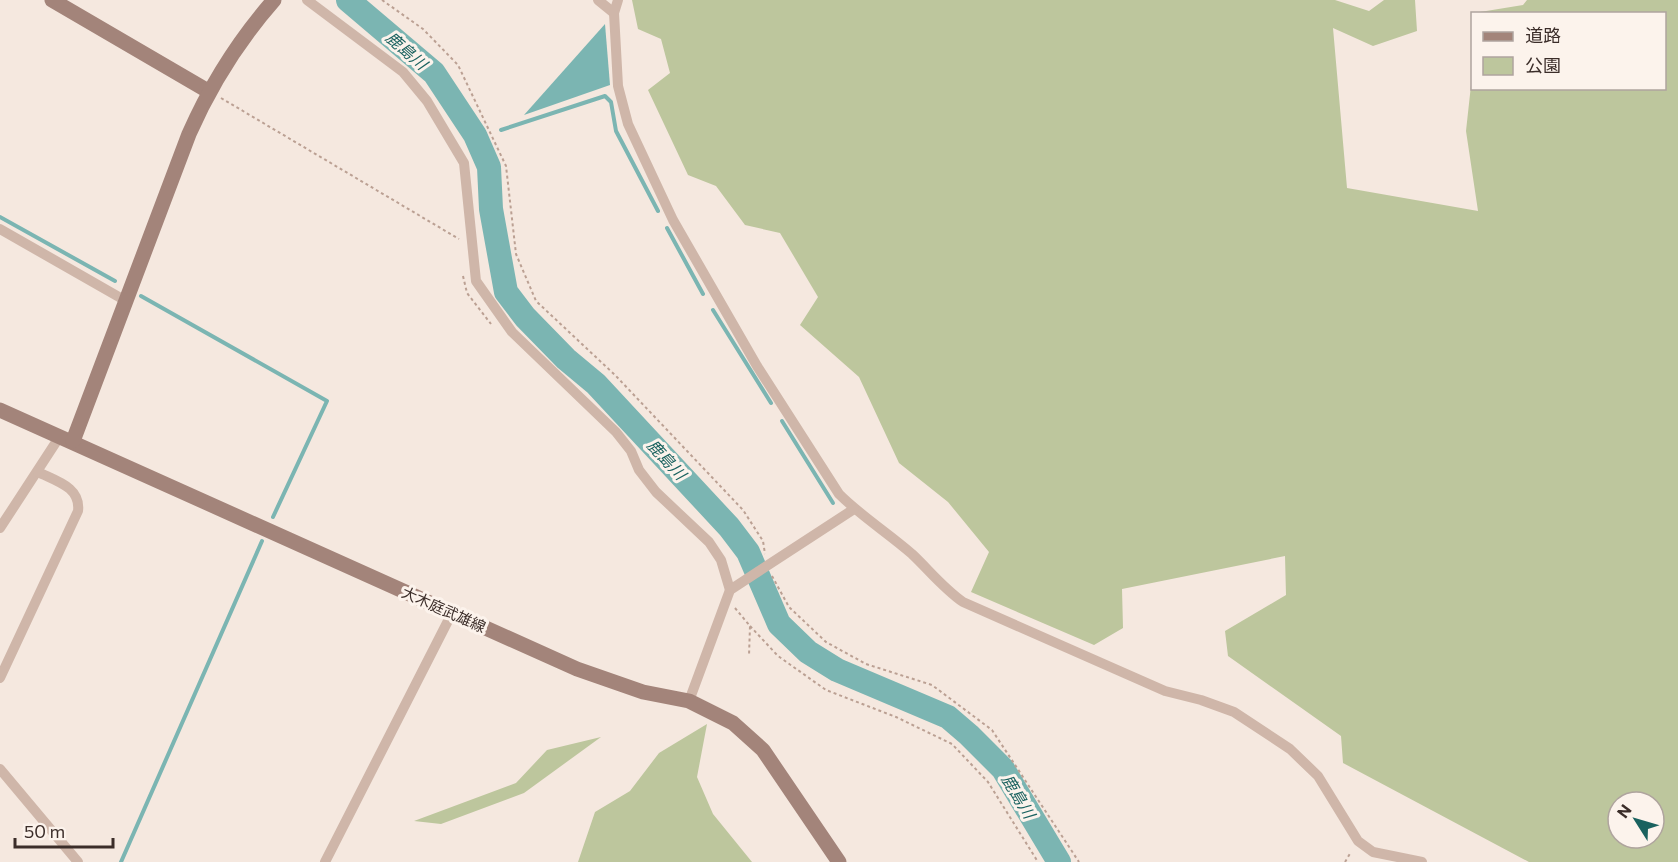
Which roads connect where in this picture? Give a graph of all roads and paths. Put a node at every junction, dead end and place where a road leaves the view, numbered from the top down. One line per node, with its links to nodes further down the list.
1 (52, 0): 8 (main road)
2 (274, 0): 8 (main road)
3 (308, 0): 20 (street)
4 (382, 0): 19 (path)
5 (598, 0): 7 (street)
6 (618, 0): 7 (street)
7 (614, 13): 17 (street)
8 (208, 91): 10 (path); 12 (main road)
9 (0, 229): 12 (street)
10 (462, 245)
11 (463, 270): 13 (path)
12 (126, 301): 15 (main road)
13 (492, 327)
14 (0, 410): 15 (main road, 大木庭武雄線)
15 (67, 438): 16 (street); 22 (main road, 大木庭武雄線)
16 (38, 472): 18 (street); 25 (street)
17 (854, 509): 19 (street); 33 (street)
18 (0, 528)
19 (766, 567): 20 (street); 32 (path)
20 (732, 588): 21 (street)
21 (723, 603): 23 (path); 26 (street)
22 (452, 613): 26 (main road, 大木庭武雄線); 29 (street)
23 (750, 626): 24 (path); 31 (path)
24 (749, 656)
25 (0, 678)
26 (689, 701): 30 (main road, 大木庭武雄線)
27 (0, 769): 28 (street)
28 (78, 862)
29 (326, 862)
30 (839, 862)
31 (1038, 862)
32 (1079, 862)
33 (1422, 862)

